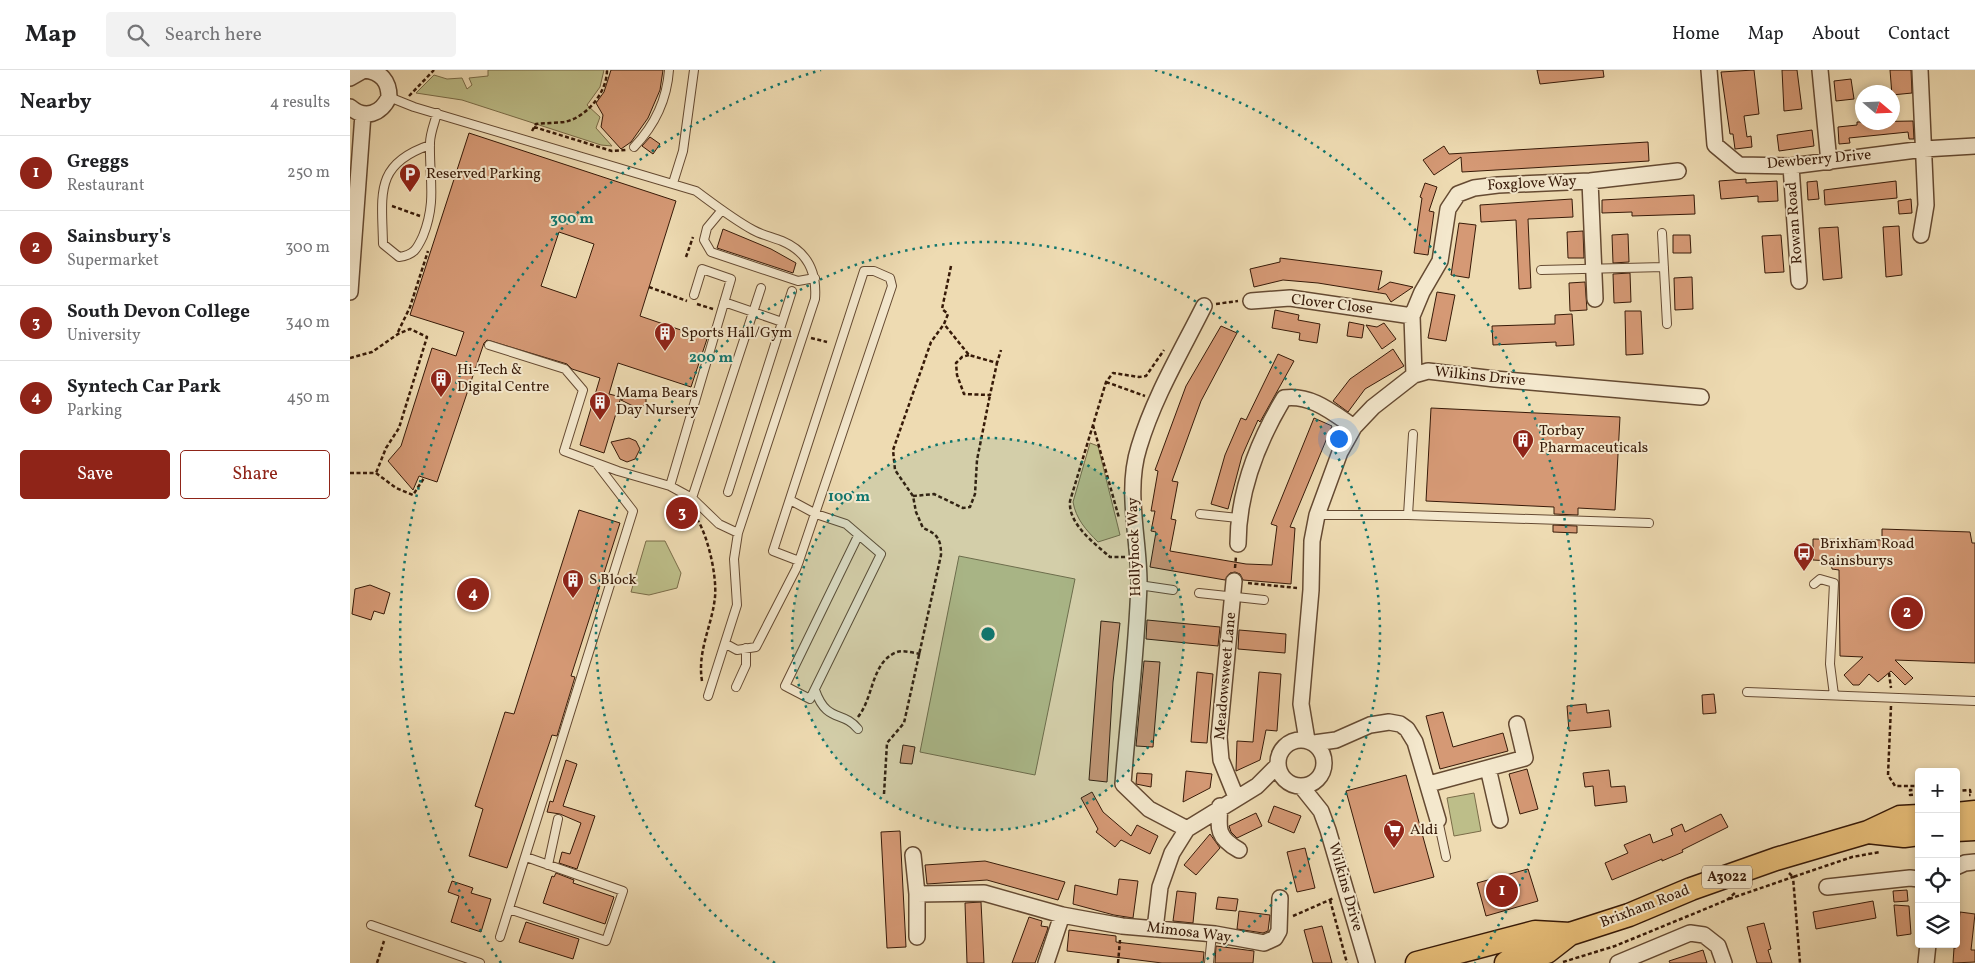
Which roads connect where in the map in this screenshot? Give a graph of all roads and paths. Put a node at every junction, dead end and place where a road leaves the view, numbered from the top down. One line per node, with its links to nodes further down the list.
1 (369, 70): 9 (street); 10 (street)
2 (607, 70): 14 (path)
3 (669, 70): 18 (lane)
4 (694, 70): 24 (lane)
5 (1709, 70): 21 (street, Dewberry Drive)
6 (1820, 70): 20 (street)
7 (1920, 70): 19 (street)
8 (432, 71): 11 (path)
9 (350, 78)
10 (388, 97): 11 (lane); 12 (street)
11 (404, 102): 13 (lane)
12 (357, 111): 39 (street)
13 (437, 112): 15 (lane); 16 (lane)
14 (534, 127): 15 (path); 18 (path)
15 (528, 140): 24 (lane)
16 (430, 145): 25 (lane); 27 (lane)
17 (1975, 146): 19 (street, Dewberry Drive)
18 (634, 147)
19 (1924, 149): 20 (street, Dewberry Drive); 29 (street)
20 (1829, 162): 21 (street, Dewberry Drive)
21 (1791, 166): 36 (street, Rowan Road)
22 (1678, 171): 23 (street, Foxglove Way)
23 (1590, 181): 33 (street, Foxglove Way); 46 (street, Foxglove Way)
24 (673, 183): 26 (lane)
25 (382, 204): 27 (path); 27 (lane)
26 (722, 210): 35 (lane); 35 (lane)
27 (430, 220)
28 (1662, 233): 32 (lane)
29 (1921, 235)
30 (428, 250): 50 (path)
31 (951, 266): 48 (path)
32 (1664, 267): 33 (lane); 49 (lane)
33 (1594, 268): 34 (lane); 41 (street, Foxglove Way)
34 (1541, 270)
35 (815, 278): 81 (lane)
36 (1799, 281)
37 (761, 288): 45 (lane)
38 (792, 291): 47 (lane)
39 (350, 292)
40 (694, 295): 43 (lane)
41 (1595, 299)
42 (1251, 301): 44 (path); 46 (street, Clover Close)
43 (724, 302): 45 (lane); 69 (lane)
44 (1204, 306): 84 (street, Hollyhock Way)
45 (752, 312): 47 (lane); 72 (lane)
46 (1412, 316): 57 (street)
47 (782, 322): 70 (lane)
48 (944, 324): 54 (path); 71 (path)
49 (1667, 324)
50 (398, 334): 55 (path); 67 (path)
51 (489, 345): 65 (lane)
52 (1167, 346): 58 (path)
53 (1001, 350): 56 (path)
54 (970, 355): 56 (path); 60 (path)
55 (350, 358)
56 (997, 362): 60 (path)
57 (1414, 375): 61 (street, Wilkins Drive); 63 (street, Wilkins Drive)
58 (1106, 382): 59 (path); 62 (path)
59 (1136, 393)
60 (990, 395): 71 (path)
61 (1701, 397)
62 (1093, 424): 80 (path); 84 (path)
63 (1354, 427): 76 (street, Wilkins Drive); 78 (street)
64 (1413, 434): 77 (lane)
65 (596, 463): 69 (lane); 141 (lane)
66 (350, 473): 67 (path)
67 (376, 473): 68 (path)
68 (424, 478)
69 (670, 486): 72 (lane)
70 (728, 492)
71 (913, 496): 96 (path)
72 (692, 498): 81 (lane); 101 (path)
73 (790, 500): 74 (lane); 74 (lane); 85 (lane)
74 (816, 514): 82 (lane); 85 (lane)
75 (1200, 514): 78 (lane)
76 (1317, 515): 77 (lane); 90 (street, Wilkins Drive)
77 (1408, 515): 79 (lane)
78 (1238, 518): 83 (street)
79 (1649, 523)
80 (1120, 524)
81 (738, 533): 94 (lane)
82 (858, 536): 99 (lane); 99 (lane)
83 (1238, 544): 86 (path)
84 (1138, 554): 87 (street, Hollyhock Way)
85 (799, 561): 95 (lane)
86 (1234, 581): 90 (path); 92 (street, Meadowsweet Lane)
87 (1138, 584): 89 (lane); 133 (street, Hollyhock Way)
88 (1814, 584): 102 (lane)
89 (1173, 590)
90 (1311, 590): 105 (street, Wilkins Drive)
91 (1200, 593): 92 (lane)
92 (1232, 598): 93 (lane); 124 (street, Meadowsweet Lane)
93 (1264, 600)
94 (726, 644): 95 (lane); 101 (lane)
95 (746, 648): 98 (lane)
96 (921, 654): 107 (path); 121 (path)
97 (1889, 673): 103 (path)
98 (736, 687)
99 (815, 690): 107 (lane)
100 (1747, 692): 102 (lane)
101 (709, 693)
102 (1834, 695): 103 (lane)
103 (1891, 697): 104 (lane); 118 (path)
104 (1975, 701)
105 (1301, 704): 109 (street, Wilkins Drive); 110 (street, Wilkins Drive)
106 (1517, 724): 113 (street)
107 (856, 726)
108 (1336, 740): 109 (street); 111 (street); 116 (street)
109 (1311, 741): 110 (street); 111 (street, Wilkins Drive)
110 (1286, 744): 112 (street, Wilkins Drive)
111 (1324, 761): 114 (street, Wilkins Drive)
112 (1277, 766): 115 (street, Wilkins Drive); 117 (street)
113 (1488, 768): 116 (street); 132 (street)
114 (1320, 776): 115 (street); 126 (street, Wilkins Drive)
115 (1293, 784): 117 (street); 126 (street, Wilkins Drive)
116 (1429, 784): 131 (street)
117 (1257, 786): 124 (street)
118 (1915, 786)
119 (1915, 790): 122 (path)
120 (1960, 791): 123 (path)
121 (884, 794)
122 (1915, 794)
123 (1960, 796)
124 (1236, 797): 125 (street)
125 (1220, 806): 133 (street); 138 (street)
126 (1321, 812): 151 (street, Wilkins Drive)
127 (1975, 812): 128 (main road)
128 (1960, 814)
129 (1915, 816): 136 (main road, Brixham Road / A3022)
130 (558, 820): 145 (lane)
131 (1438, 820): 142 (lane)
132 (1500, 820)
133 (1186, 829): 161 (street)
134 (1975, 829): 135 (main road)
135 (1960, 830)
136 (1868, 832): 137 (main road, Brixham Road / A3022); 143 (main road, Brixham Road / A3022)
137 (1915, 835)
138 (1238, 850)
139 (1880, 852): 147 (path)
140 (913, 855): 152 (street)
141 (526, 857): 145 (lane); 156 (lane)
142 (1446, 857)
143 (1776, 859): 147 (path); 163 (main road, Brixham Road / A3022)
144 (1975, 862): 146 (street)
145 (548, 865): 156 (lane)
146 (1960, 865)
147 (1793, 878): 155 (path); 181 (path)
148 (1915, 879): 149 (street)
149 (1827, 887)
150 (1741, 888): 155 (path)
151 (1346, 892): 154 (path); 175 (street, Wilkins Drive)
152 (917, 894): 157 (street, Mimosa Way); 166 (street)
153 (1280, 898): 158 (street)
154 (1330, 900): 158 (path); 174 (path)
155 (1727, 900): 178 (path)
156 (509, 909): 165 (lane)
157 (1062, 915): 160 (street, Mimosa Way); 171 (street)
158 (1280, 921): 162 (street, Mimosa Way)
159 (371, 925): 170 (lane)
160 (1122, 926): 161 (street, Mimosa Way); 172 (path)
161 (1155, 929): 162 (street, Mimosa Way)
162 (1212, 934): 173 (lane)
163 (1570, 934): 168 (main road); 176 (main road, Brixham Road / A3022)
164 (386, 937): 169 (path)
165 (500, 937)
166 (917, 937)
167 (1928, 948): 182 (street)
168 (1508, 961): 177 (main road)
169 (377, 963)
170 (480, 963)
171 (1046, 963)
172 (1118, 963)
173 (1209, 963)
174 (1347, 963)
175 (1368, 963)
176 (1418, 963)
177 (1464, 963)
178 (1560, 963)
179 (1618, 963): 180 (street)
180 (1724, 963)
181 (1800, 963)
182 (1926, 963)

